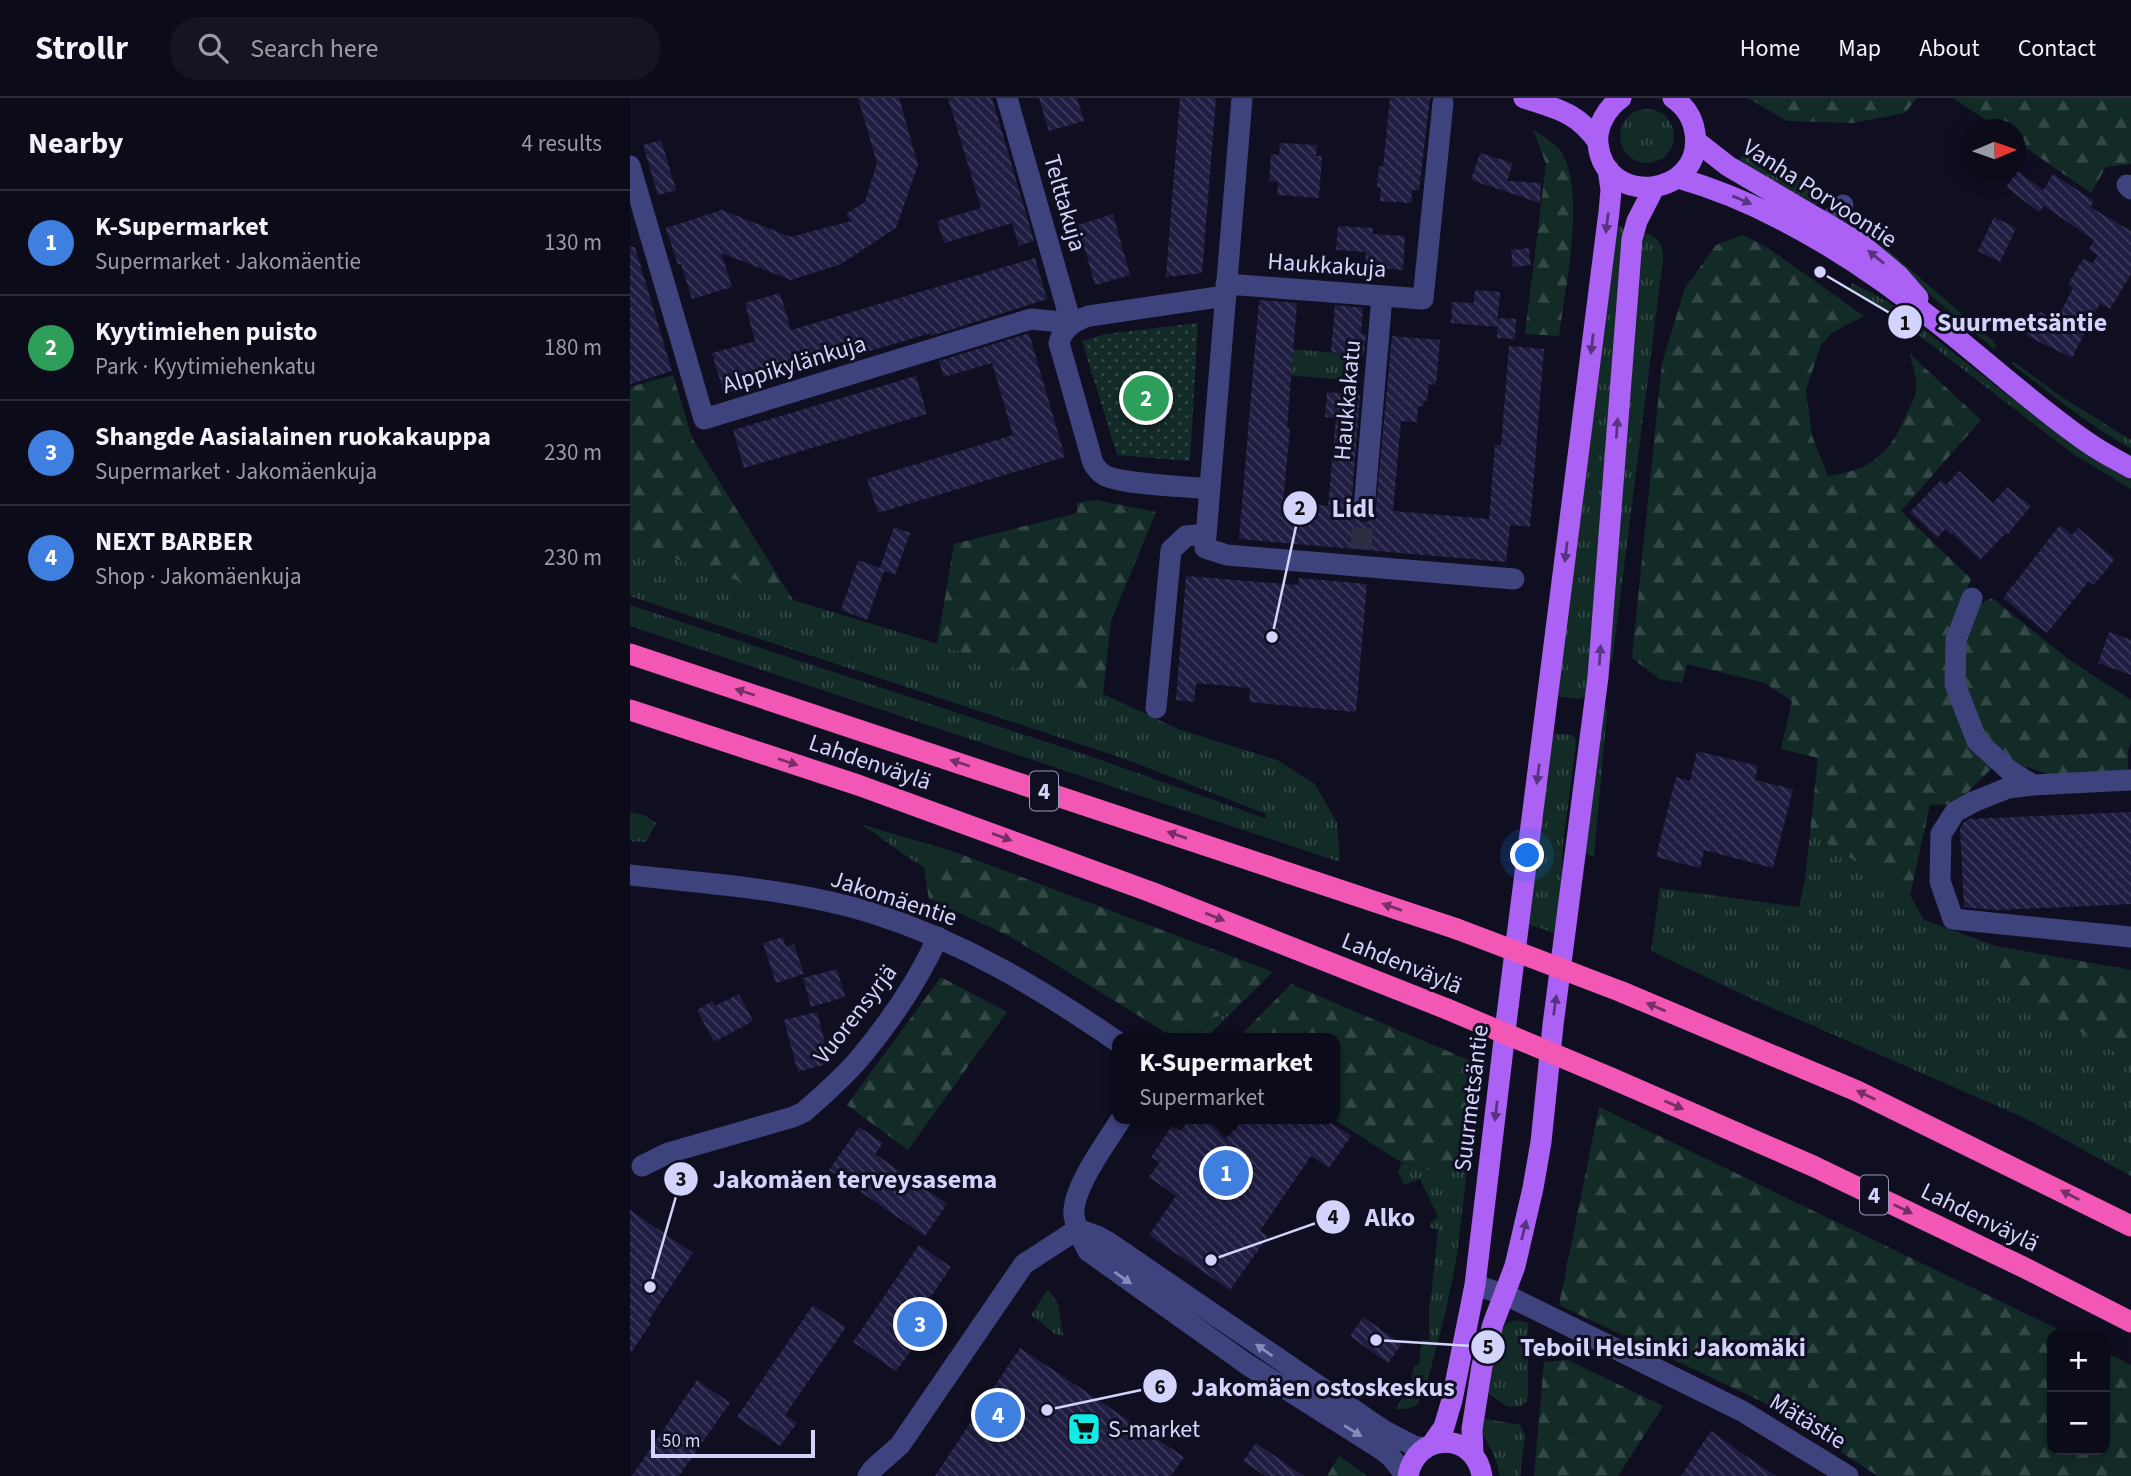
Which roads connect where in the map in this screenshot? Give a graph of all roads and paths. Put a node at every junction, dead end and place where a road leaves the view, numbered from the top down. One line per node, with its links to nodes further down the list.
1 (1007, 98): 17 (street, Telttakuja)
2 (1242, 98): 15 (street)
3 (1524, 98): 8 (main road)
4 (1613, 99): 8 (main road)
5 (1676, 99): 7 (main road)
6 (1443, 103): 16 (street, Haukkakuja)
7 (1696, 141): 11 (main road); 14 (main road, Vanha Porvoontie)
8 (1598, 142): 10 (main road, Suurmetsäntie)
9 (630, 166): 17 (street, Alppikylänkuja)
10 (1608, 169): 12 (main road); 38 (main road, Suurmetsäntie, one-way to 38)
11 (1678, 178): 12 (main road); 18 (main road, Vanha Porvoontie, one-way to 18)
12 (1654, 188): 39 (main road, one-way to 12)
13 (1843, 205): 14 (street)
14 (1828, 224): 18 (main road, Vanha Porvoontie, one-way to 14)
15 (1226, 290): 16 (street, Haukkakuja); 17 (street, Haukkakuja); 20 (street)
16 (1382, 296): 21 (street, Haukkakatu)
17 (1072, 323): 20 (street)
18 (1940, 324): 19 (main road, Vanha Porvoontie)
19 (2131, 468)
20 (1210, 489): 22 (street)
21 (1364, 509)
22 (1206, 534): 23 (street); 26 (street)
23 (1514, 579)
24 (1972, 598): 29 (street)
25 (630, 654): 36 (highway, Lahdenväylä / 4, one-way to 25, bridge)
26 (1156, 708)
27 (630, 710): 40 (highway, Lahdenväylä / 4, one-way to 40, bridge)
28 (2131, 780): 29 (street)
29 (2033, 785): 32 (street)
30 (630, 875): 31 (street, Jakomäentie)
31 (938, 937): 33 (street, Jakomäentie); 35 (street, Vuorensyrjä)
32 (2131, 937)
33 (1112, 1038)
34 (1118, 1124): 37 (street)
35 (642, 1166)
36 (2131, 1226)
37 (1078, 1229): 41 (street, one-way to 37); 43 (street); 44 (street, one-way to 44)
38 (1475, 1285): 39 (street, Mätästie); 41 (main road, Suurmetsäntie)
39 (1506, 1296): 42 (main road); 46 (street, Mätästie)
40 (2130, 1320)
41 (1429, 1446): 42 (main road); 44 (main road, Suurmetsäntie)
42 (1473, 1454): 45 (main road)
43 (868, 1476)
44 (1407, 1476)
45 (1482, 1476)
46 (1848, 1476)

